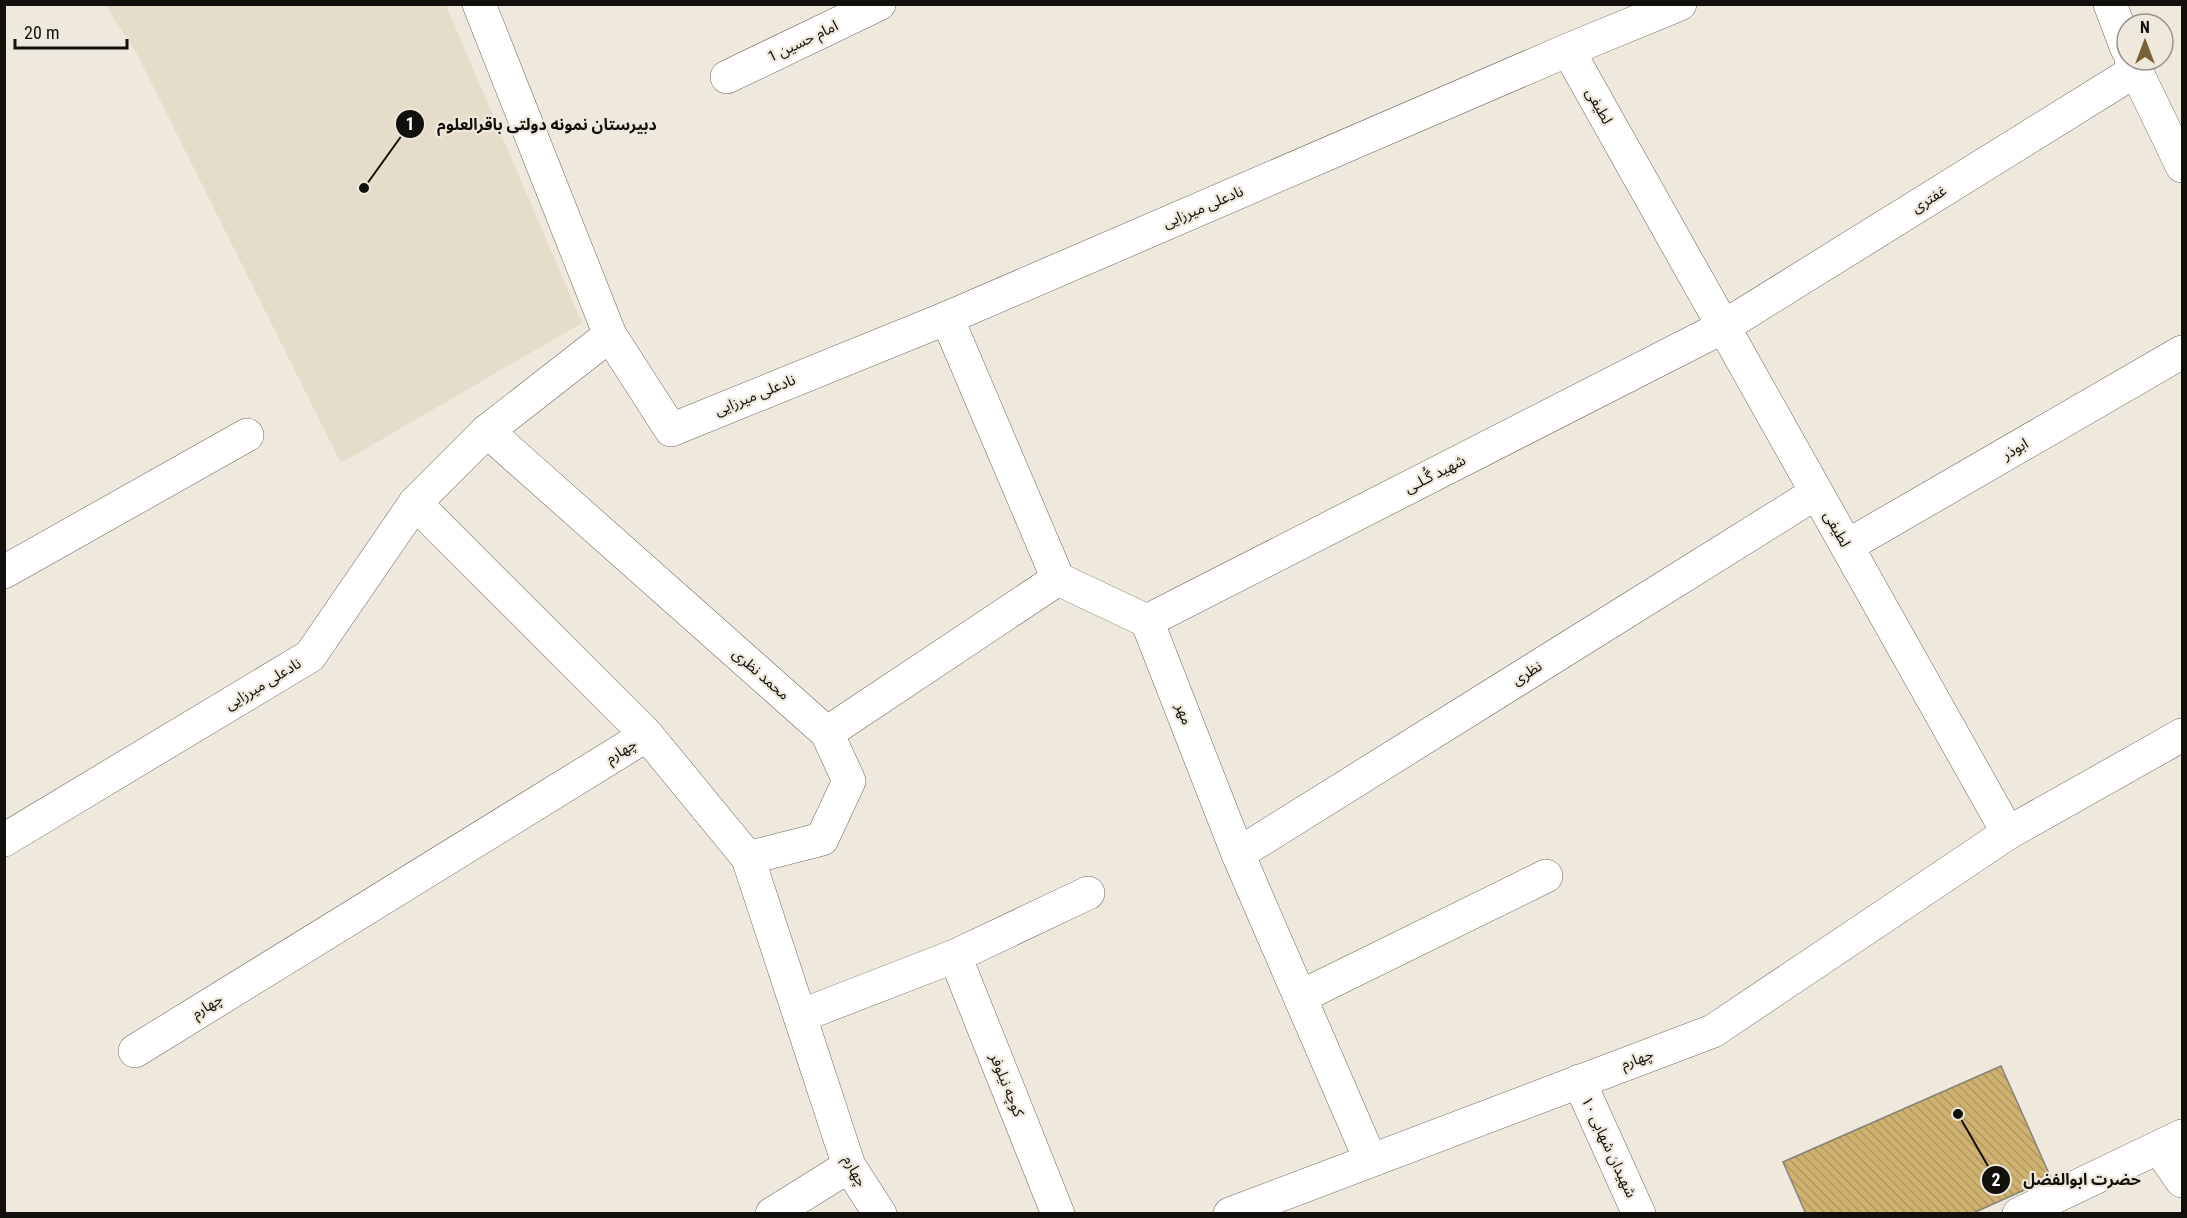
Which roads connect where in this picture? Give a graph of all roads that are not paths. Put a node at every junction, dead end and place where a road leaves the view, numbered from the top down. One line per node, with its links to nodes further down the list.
1 (479, 4): 11 (street)
2 (879, 4): 7 (street, امام حسین 1)
3 (1680, 4): 4 (street, نادعلی میرزایی)
4 (1568, 50): 9 (street, نادعلی میرزایی); 10 (street, لطیفی)
5 (2115, 70): 10 (street, غفتری)
6 (2137, 72): 8 (street)
7 (727, 77)
8 (2181, 160)
9 (946, 318): 11 (street, نادعلی میرزایی); 19 (street)
10 (1723, 327): 15 (street, لطیفی); 20 (street, شهید گُـلـی)
11 (610, 335): 13 (street, نادعلی میرزایی)
12 (2182, 352): 17 (street, ابوذر)
13 (486, 432): 16 (street, نادعلی میرزایی); 21 (street, محمد نظری)
14 (247, 435): 18 (street)
15 (1816, 493): 17 (street, لطیفی); 26 (street, نظری)
16 (415, 503): 22 (street); 25 (street, نادعلی میرزایی)
17 (1847, 546): 24 (street, لطیفی)
18 (4, 572)
19 (1058, 579): 20 (street); 21 (street)
20 (1147, 621): 26 (street, مهر)
21 (827, 733): 27 (street)
22 (647, 735): 27 (street, چهارم); 33 (street, چهارم)
23 (2182, 735): 24 (street)
24 (2008, 833): 34 (street, چهارم)
25 (4, 840)
26 (1238, 854): 31 (street, مهر)
27 (748, 858): 32 (street, چهارم)
28 (1546, 876): 31 (street)
29 (1088, 893): 30 (street)
30 (955, 956): 32 (street); 41 (street, کوچه نیلوفر)
31 (1300, 997): 36 (street, مهر)
32 (800, 1016): 37 (street, چهارم)
33 (135, 1051)
34 (1578, 1081): 36 (street, چهارم); 43 (street, شهیدان شهابی ۱۰)
35 (2171, 1142): 38 (street); 44 (street)
36 (1370, 1159): 42 (street, چهارم)
37 (849, 1166): 39 (street); 40 (street, چهارم)
38 (2182, 1181)
39 (772, 1214)
40 (880, 1214)
41 (1058, 1214)
42 (1230, 1214)
43 (1639, 1214)
44 (2019, 1214)

